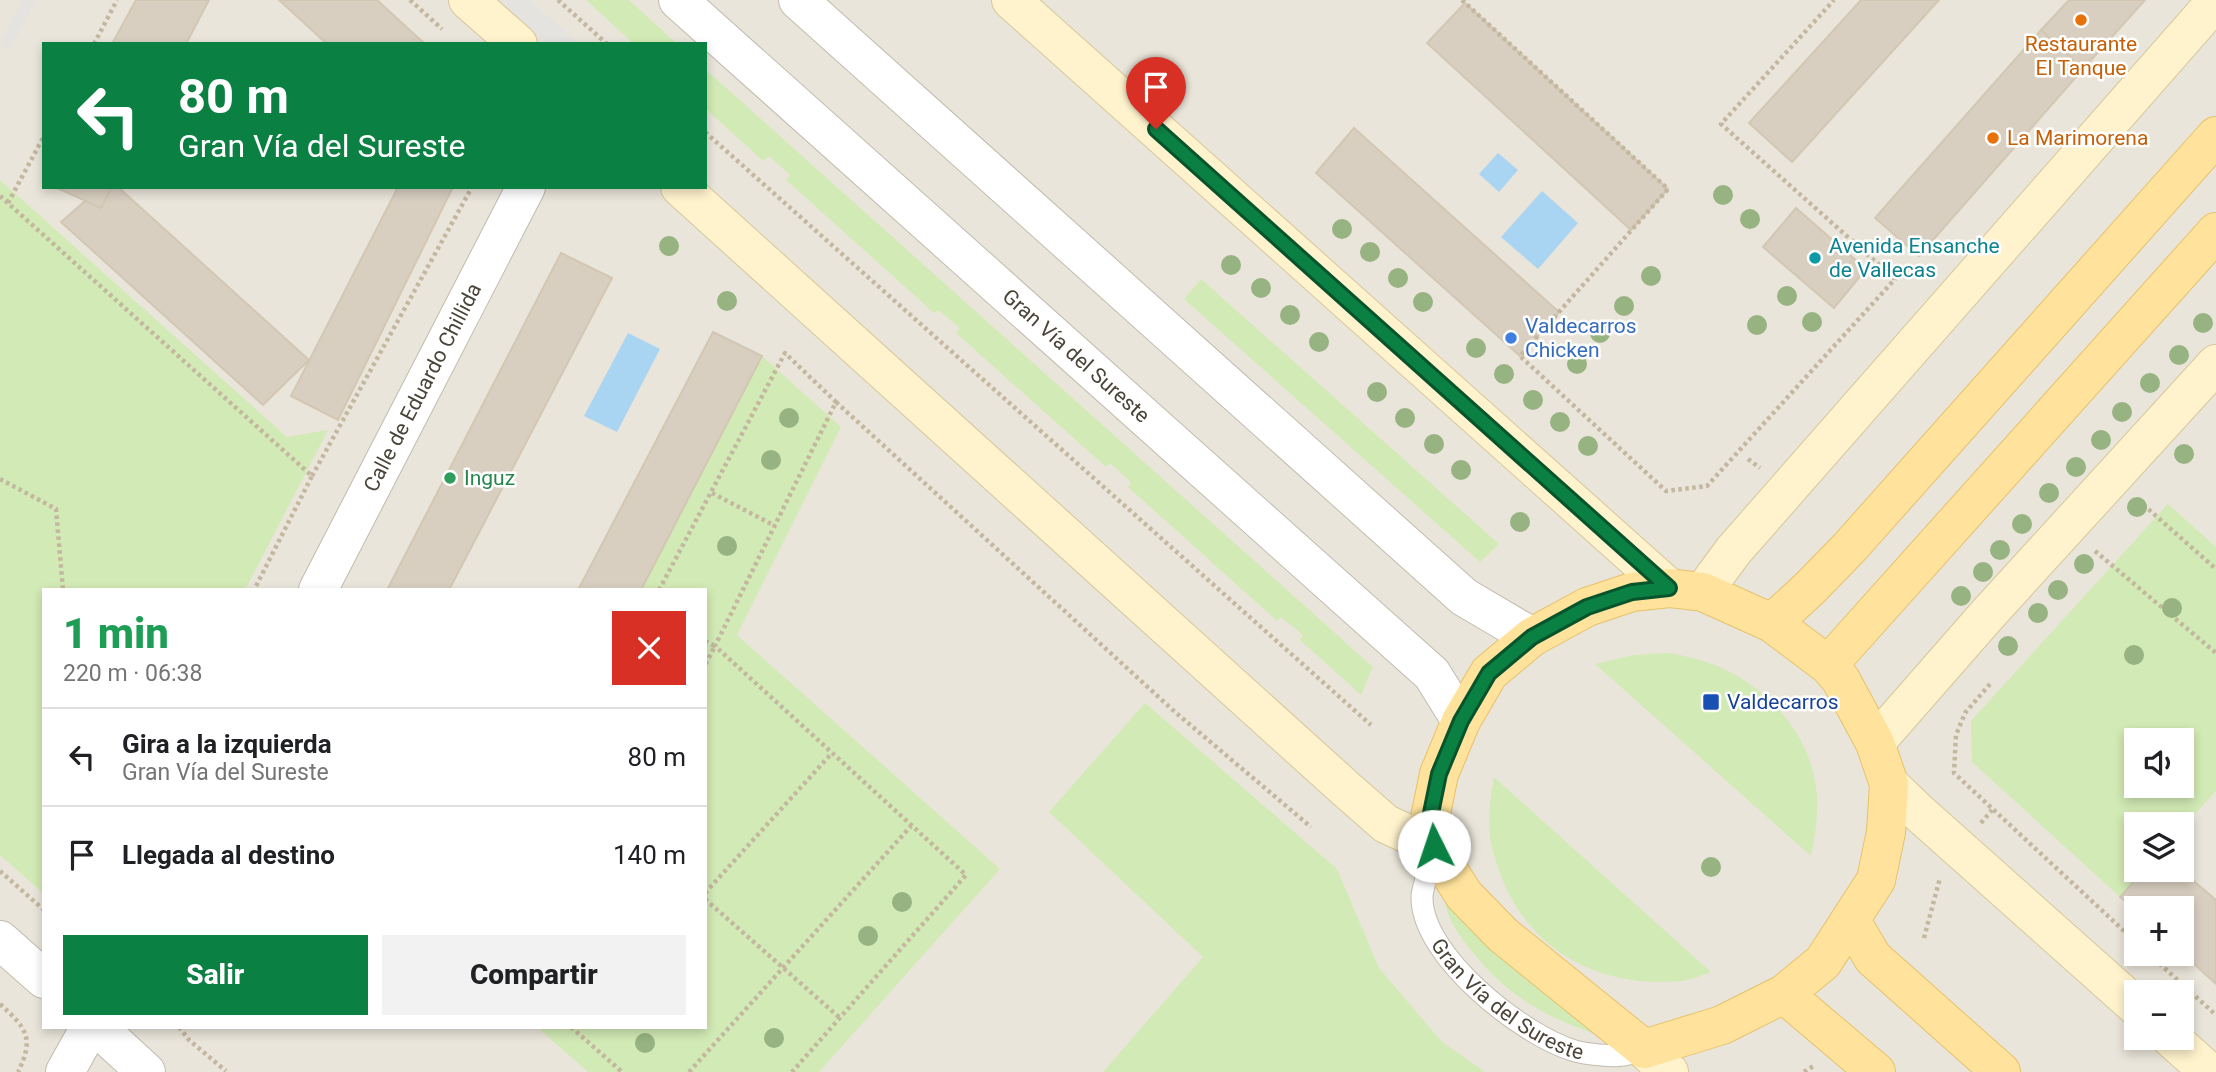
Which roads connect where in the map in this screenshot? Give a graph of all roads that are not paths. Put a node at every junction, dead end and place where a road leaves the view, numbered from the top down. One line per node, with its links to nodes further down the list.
1 (468, 0): 6 (street)
2 (678, 0): 17 (street, Gran Vía del Sureste)
3 (798, 0): 15 (street)
4 (1011, 0): 13 (street)
5 (2216, 1): 13 (street)
6 (516, 42)
7 (2216, 136): 14 (main road)
8 (525, 189): 12 (street, Calle de Eduardo Chillida)
9 (682, 189): 20 (street)
10 (2216, 232): 16 (main road)
11 (2216, 365): 18 (street)
12 (319, 588)
13 (1686, 590): 14 (main road); 15 (main road)
14 (1772, 622): 16 (main road)
15 (1532, 637): 17 (main road)
16 (1828, 665): 18 (main road)
17 (1461, 721): 20 (main road)
18 (1875, 743): 19 (main road)
19 (1889, 783): 21 (main road); 25 (street)
20 (1435, 849): 29 (main road); 29 (lane, Gran Vía del Sureste)
21 (1851, 921): 24 (main road); 33 (main road)
22 (0, 940): 23 (street)
23 (42, 977)
24 (1784, 994): 29 (main road); 32 (main road)
25 (2124, 995)
26 (89, 1029): 30 (street)
27 (99, 1029): 31 (street)
28 (2184, 1050): 34 (street)
29 (1657, 1060)
30 (65, 1072)
31 (146, 1072)
32 (1876, 1072)
33 (2001, 1072)
34 (2209, 1072)

